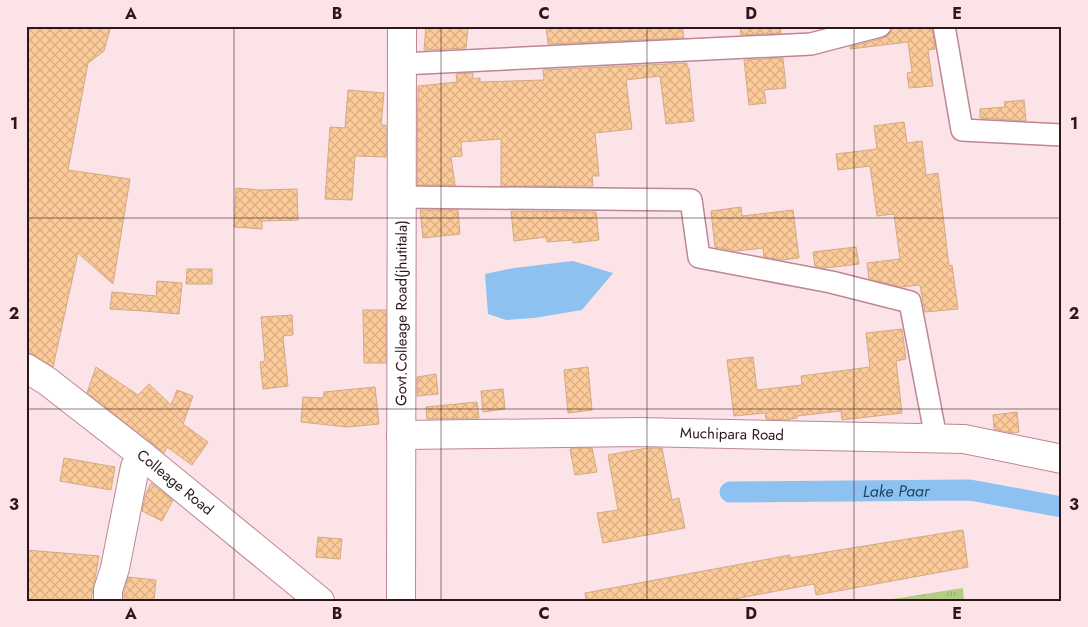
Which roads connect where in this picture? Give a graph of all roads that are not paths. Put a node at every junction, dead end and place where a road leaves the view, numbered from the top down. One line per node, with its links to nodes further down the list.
1 (402, 26): 4 (street, Govt.Colleage Road(jhutitala))
2 (880, 26): 4 (street)
3 (944, 26): 5 (street)
4 (401, 64): 6 (street, Govt.Colleage Road(jhutitala))
5 (1062, 135)
6 (401, 197): 8 (street, Govt.Colleage Road(jhutitala)); 9 (street)
7 (26, 368): 10 (street, Colleage Road)
8 (402, 436): 9 (street, Muchipara Road); 14 (street, Govt.Colleage Road(jhutitala))
9 (936, 438): 11 (street, Muchipara Road)
10 (142, 455): 12 (street); 13 (street, Colleage Road)
11 (1062, 458)
12 (108, 601)
13 (320, 601)
14 (402, 601)

